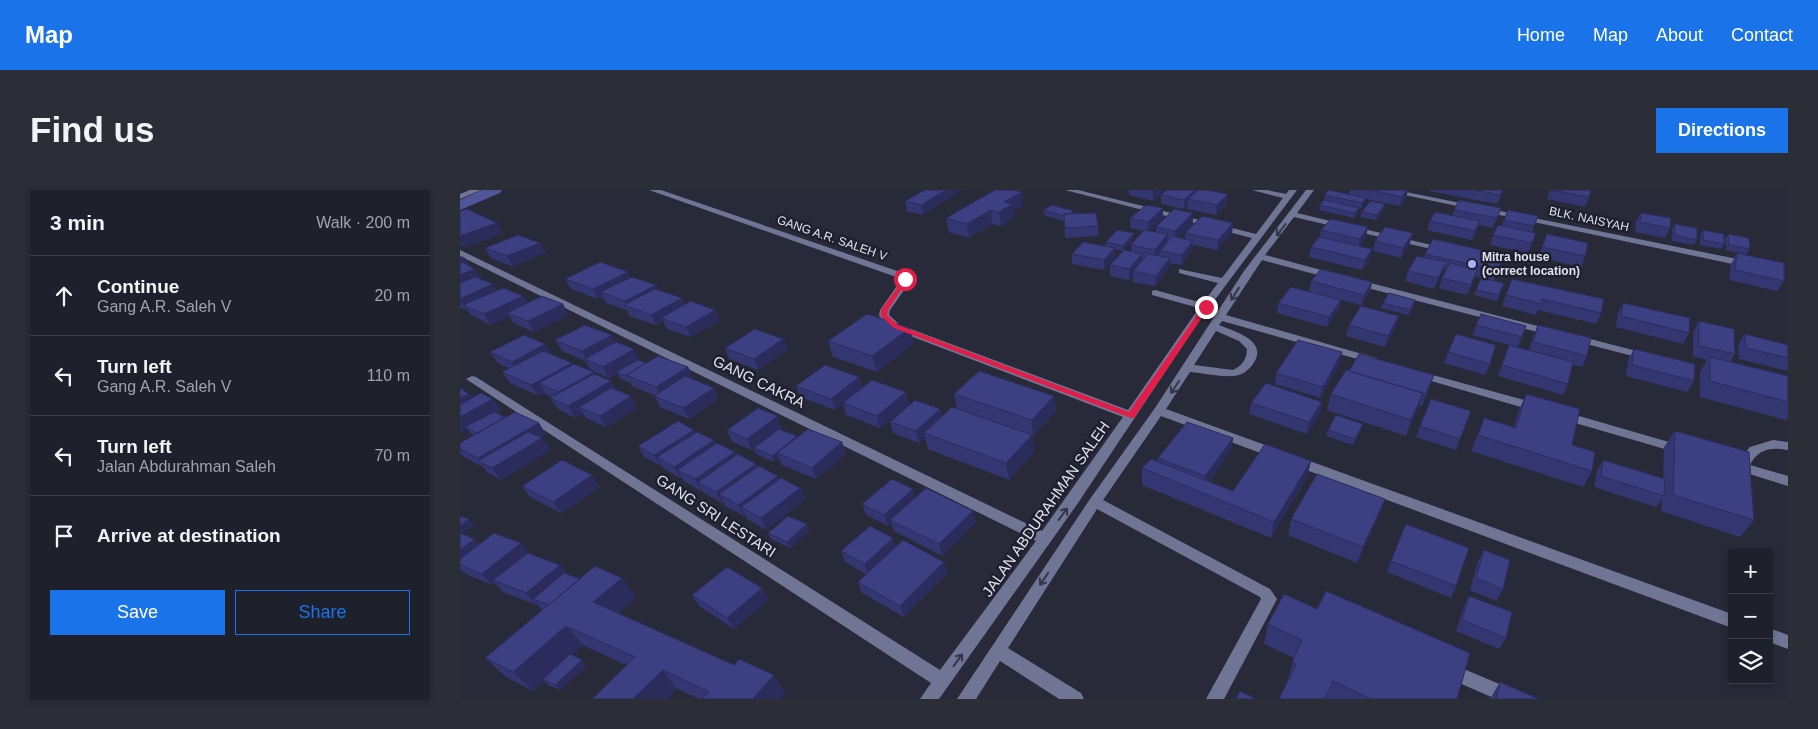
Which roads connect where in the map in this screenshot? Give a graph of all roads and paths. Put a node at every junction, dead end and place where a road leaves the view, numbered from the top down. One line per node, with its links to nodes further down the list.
1 (477, 190): 8 (street)
2 (653, 190): 28 (street, GANG A.R. SALEH V)
3 (1069, 190): 10 (street)
4 (1256, 190): 7 (street)
5 (1310, 190): 9 (street)
6 (1385, 190): 14 (street, BLK. NAISYAH)
7 (1290, 194): 10 (street, JALAN ABDURAHMAN SALEH)
8 (460, 197)
9 (1293, 214): 12 (street); 13 (street, one-way to 13)
10 (1259, 237): 15 (street, JALAN ABDURAHMAN SALEH)
11 (460, 252): 35 (street, GANG CAKRA)
12 (1455, 252)
13 (1260, 257): 17 (street); 22 (street)
14 (1759, 267)
15 (1236, 268): 17 (street); 18 (street, JALAN ABDURAHMAN SALEH)
16 (1182, 271): 18 (street)
17 (1249, 271): 21 (street, one-way to 21)
18 (1225, 282): 20 (street, JALAN ABDURAHMAN SALEH)
19 (1155, 293): 20 (street)
20 (1206, 307): 28 (street, JALAN ABDURAHMAN SALEH)
21 (1218, 322): 23 (street); 24 (street); 24 (street)
22 (1663, 361)
23 (1382, 363)
24 (1188, 368): 27 (street, one-way to 27)
25 (1410, 372): 30 (street)
26 (472, 379): 43 (street, GANG SRI LESTARI)
27 (1160, 411): 34 (street); 38 (street)
28 (1131, 416): 35 (street, JALAN ABDURAHMAN SALEH, one-way to 28)
29 (1788, 446): 32 (street)
30 (1695, 454)
31 (1723, 462): 32 (street)
32 (1742, 467): 33 (street)
33 (1788, 481)
34 (1096, 502): 36 (street); 41 (street, one-way to 41)
35 (1045, 539): 43 (street, JALAN ABDURAHMAN SALEH, one-way to 35)
36 (1265, 593): 37 (street); 47 (street)
37 (1283, 601)
38 (1728, 620)
39 (1773, 636): 40 (street)
40 (1788, 642)
41 (998, 650): 45 (street); 46 (street)
42 (1435, 665): 48 (street)
43 (942, 680): 44 (street, JALAN ABDURAHMAN SALEH)
44 (929, 699)
45 (966, 699)
46 (1075, 699)
47 (1215, 699)
48 (1515, 699)

